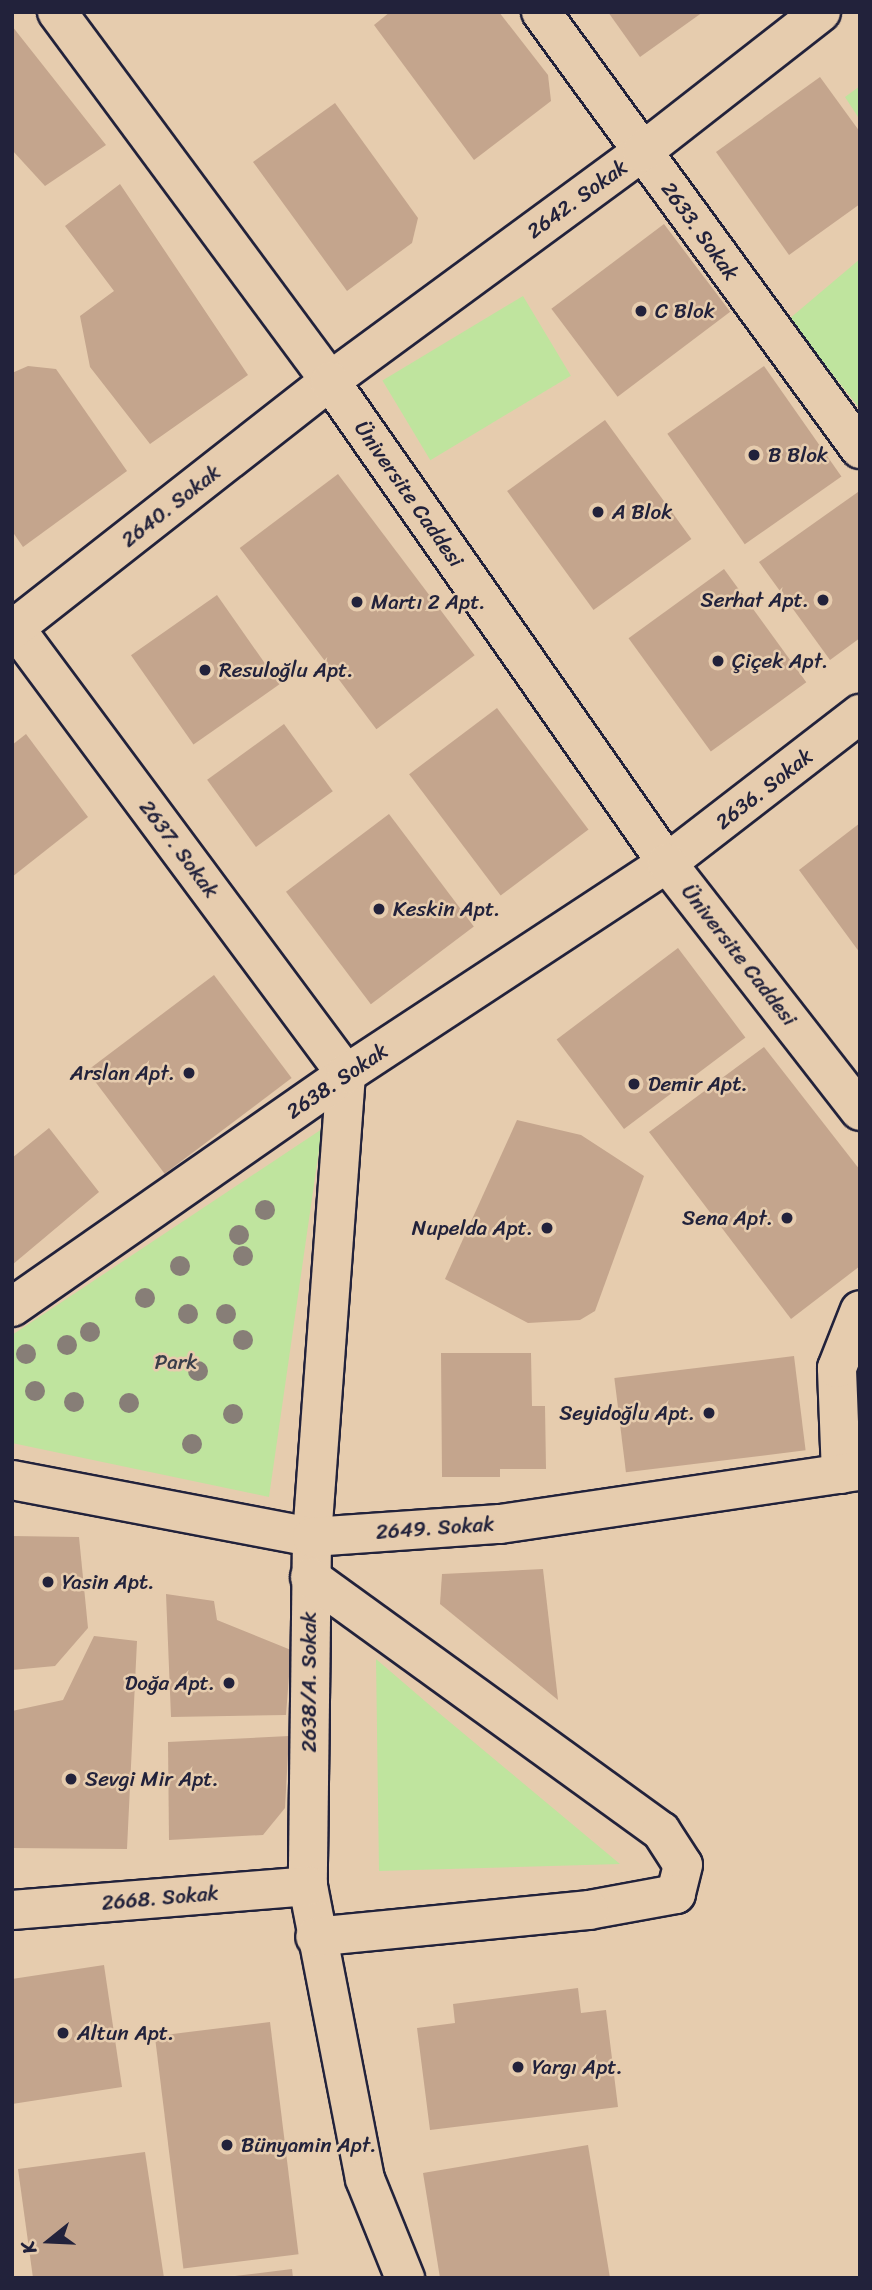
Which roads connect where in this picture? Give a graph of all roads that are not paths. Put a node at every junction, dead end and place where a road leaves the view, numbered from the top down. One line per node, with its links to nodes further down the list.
1 (57, 12): 5 (street, Üniversite Caddesi)
2 (541, 12): 4 (street, 2633. Sokak)
3 (821, 12): 4 (street, 2642. Sokak)
4 (642, 152): 5 (street, 2642. Sokak); 6 (street, 2633. Sokak)
5 (330, 381): 7 (street, 2640. Sokak); 9 (street, Üniversite Caddesi)
6 (860, 449)
7 (13, 628): 10 (street, 2637. Sokak)
8 (860, 714): 9 (street, 2636. Sokak)
9 (667, 863): 10 (street, 2638. Sokak); 11 (street, Üniversite Caddesi)
10 (346, 1074): 12 (street, 2638. Sokak); 16 (street, 2638/A. Sokak)
11 (860, 1111)
12 (12, 1307)
13 (860, 1310): 14 (street)
14 (851, 1472): 16 (street, 2649. Sokak)
15 (12, 1480): 16 (street, 2649. Sokak)
16 (312, 1537): 17 (street, 2638/A. Sokak)
17 (310, 1577): 18 (street, 2638/A. Sokak); 20 (street)
18 (307, 1886): 19 (street, 2668. Sokak); 20 (street, 2638/A. Sokak)
19 (12, 1910)
20 (315, 1937): 21 (street, 2638/A. Sokak)
21 (405, 2278)

